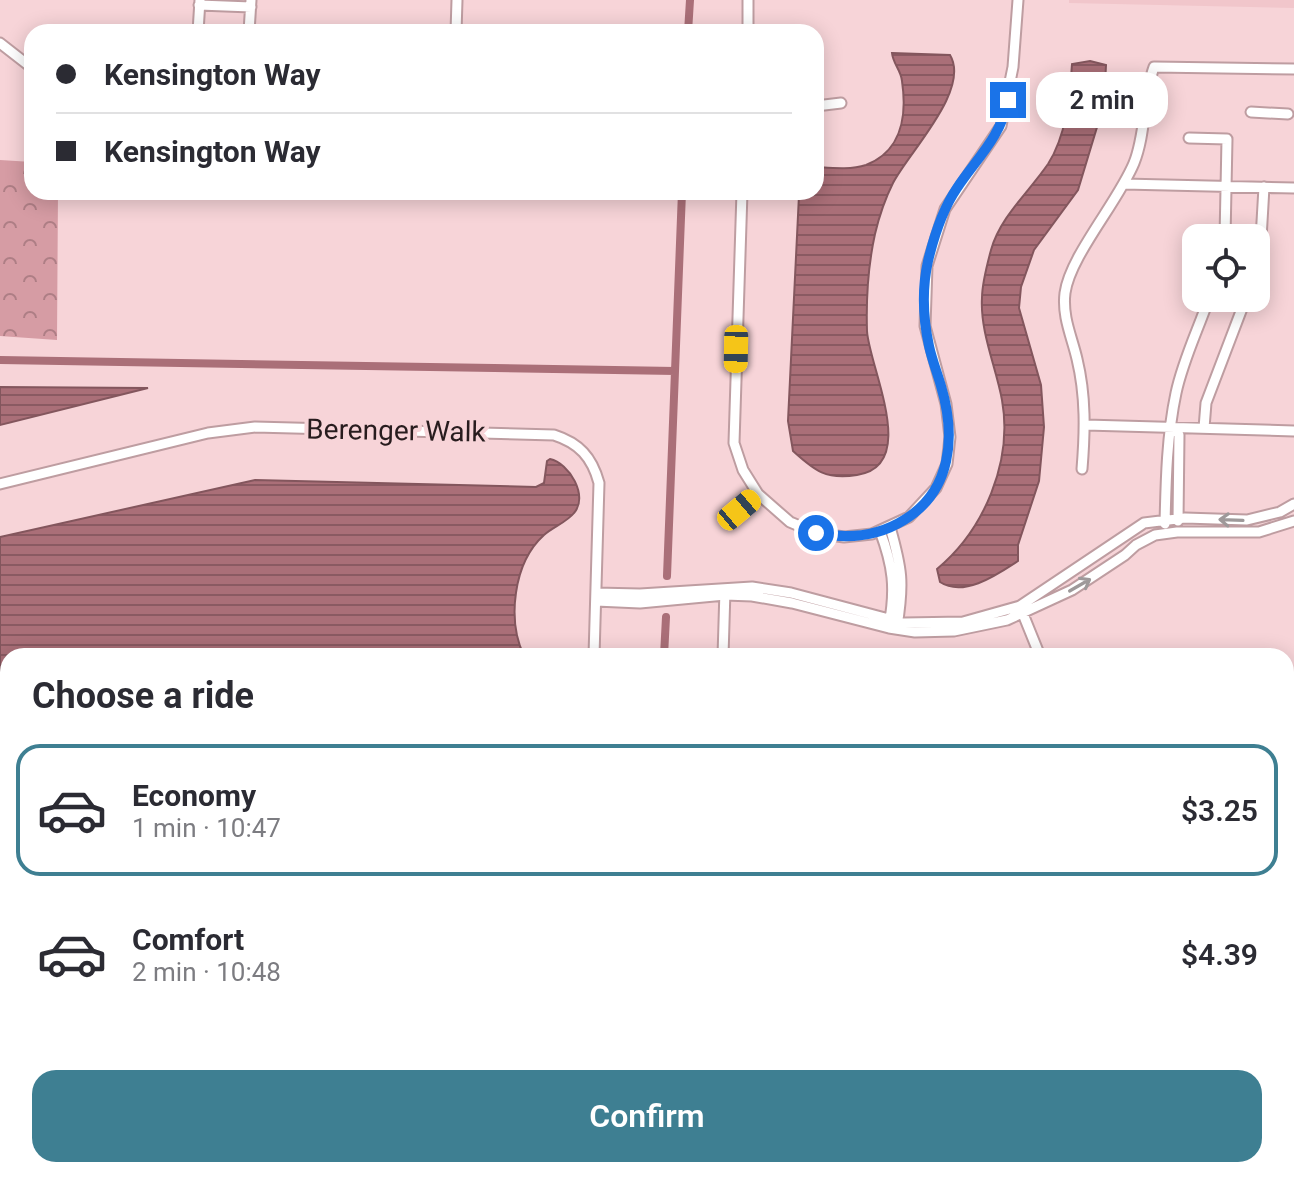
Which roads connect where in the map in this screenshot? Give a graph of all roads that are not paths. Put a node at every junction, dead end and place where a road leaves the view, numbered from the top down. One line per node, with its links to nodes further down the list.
1 (457, 0): 8 (street)
2 (748, 0): 9 (street)
3 (1018, 0): 39 (street)
4 (199, 3): 5 (street); 6 (street)
5 (251, 4): 7 (street)
6 (198, 24)
7 (250, 24)
8 (456, 24)
9 (748, 24)
10 (0, 43): 11 (street)
11 (24, 62)
12 (1294, 69): 18 (street)
13 (841, 103): 14 (street)
14 (824, 105)
15 (1251, 112): 16 (street)
16 (1288, 114)
17 (1189, 138): 19 (street)
18 (1124, 184): 19 (street); 27 (street)
19 (1226, 186): 20 (street); 23 (street)
20 (1264, 187): 21 (street); 24 (street)
21 (1294, 188)
22 (742, 200): 33 (street)
23 (1225, 224)
24 (1262, 224)
25 (1204, 312): 28 (street)
26 (1241, 312): 29 (street)
27 (1086, 425): 28 (street); 31 (street)
28 (1172, 426): 29 (street); 36 (street); 37 (street)
29 (1204, 428): 30 (street)
30 (1294, 431)
31 (1082, 469)
32 (0, 484): 43 (street, Berenger Walk)
33 (758, 494): 35 (street); 39 (street)
34 (1294, 504): 36 (street, one-way to 36)
35 (739, 510)
36 (1178, 518): 37 (street); 41 (street)
37 (1166, 519): 40 (street); 44 (street)
38 (1294, 521): 41 (street)
39 (885, 529): 45 (street)
40 (1165, 532): 41 (street); 44 (street, one-way to 40)
41 (1177, 532)
42 (725, 591): 43 (street); 45 (street); 47 (street)
43 (596, 597): 46 (street, Berenger Walk)
44 (1021, 609): 45 (street); 48 (street)
45 (893, 624)
46 (594, 648)
47 (723, 648)
48 (1037, 648)

